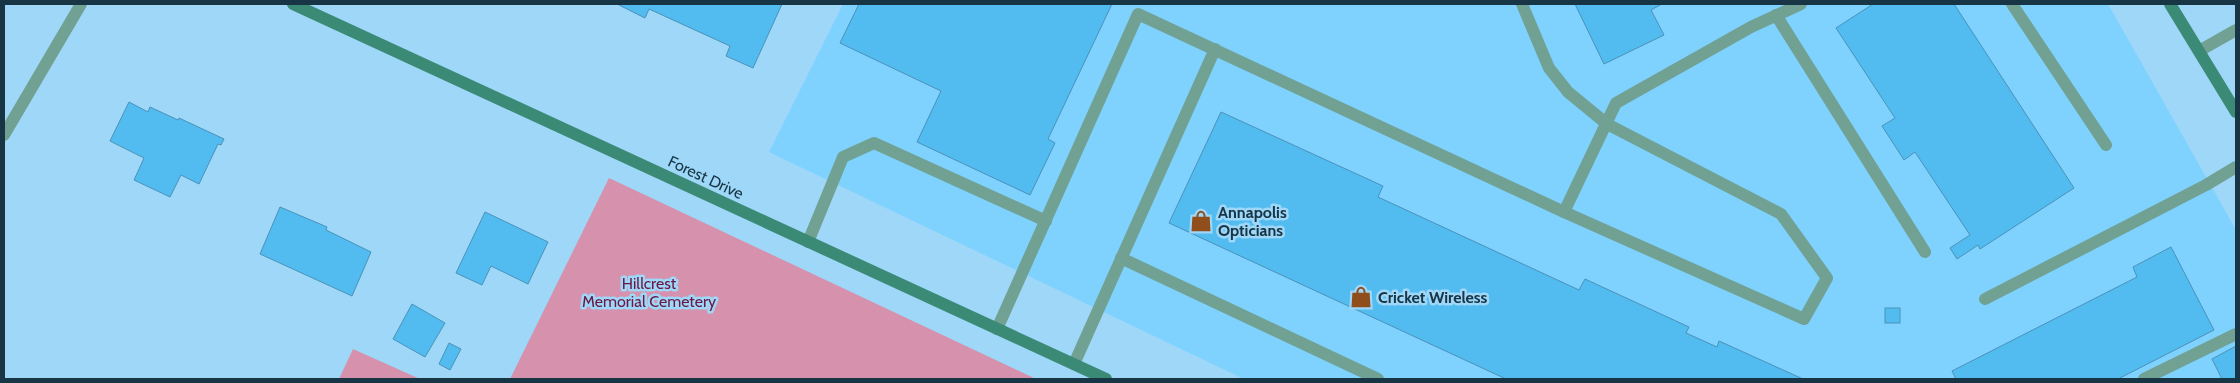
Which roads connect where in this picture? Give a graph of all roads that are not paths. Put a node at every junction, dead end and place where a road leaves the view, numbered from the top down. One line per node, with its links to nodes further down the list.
1 (81, 4): 14 (street)
2 (293, 4): 19 (street, Forest Drive)
3 (1522, 4): 13 (street)
4 (1801, 4): 8 (street)
5 (2012, 4): 15 (street)
6 (2170, 4): 11 (street)
7 (1140, 9): 10 (street); 18 (street)
8 (1776, 15): 13 (street); 20 (street)
9 (2236, 30): 11 (street)
10 (1215, 48): 17 (street); 21 (street)
11 (2199, 51): 12 (street)
12 (2236, 112)
13 (1607, 124): 17 (street); 17 (street)
14 (4, 136)
15 (2106, 145)
16 (2236, 167): 22 (street)
17 (1564, 212)
18 (1046, 221): 19 (street); 23 (street)
19 (808, 242): 23 (street, Forest Drive)
20 (1925, 252)
21 (1121, 258): 25 (street); 27 (street)
22 (1985, 299)
23 (996, 329): 25 (street, Forest Drive)
24 (2236, 334): 28 (street)
25 (1074, 364): 26 (street, Forest Drive)
26 (1106, 379)
27 (1378, 379)
28 (2144, 379)

